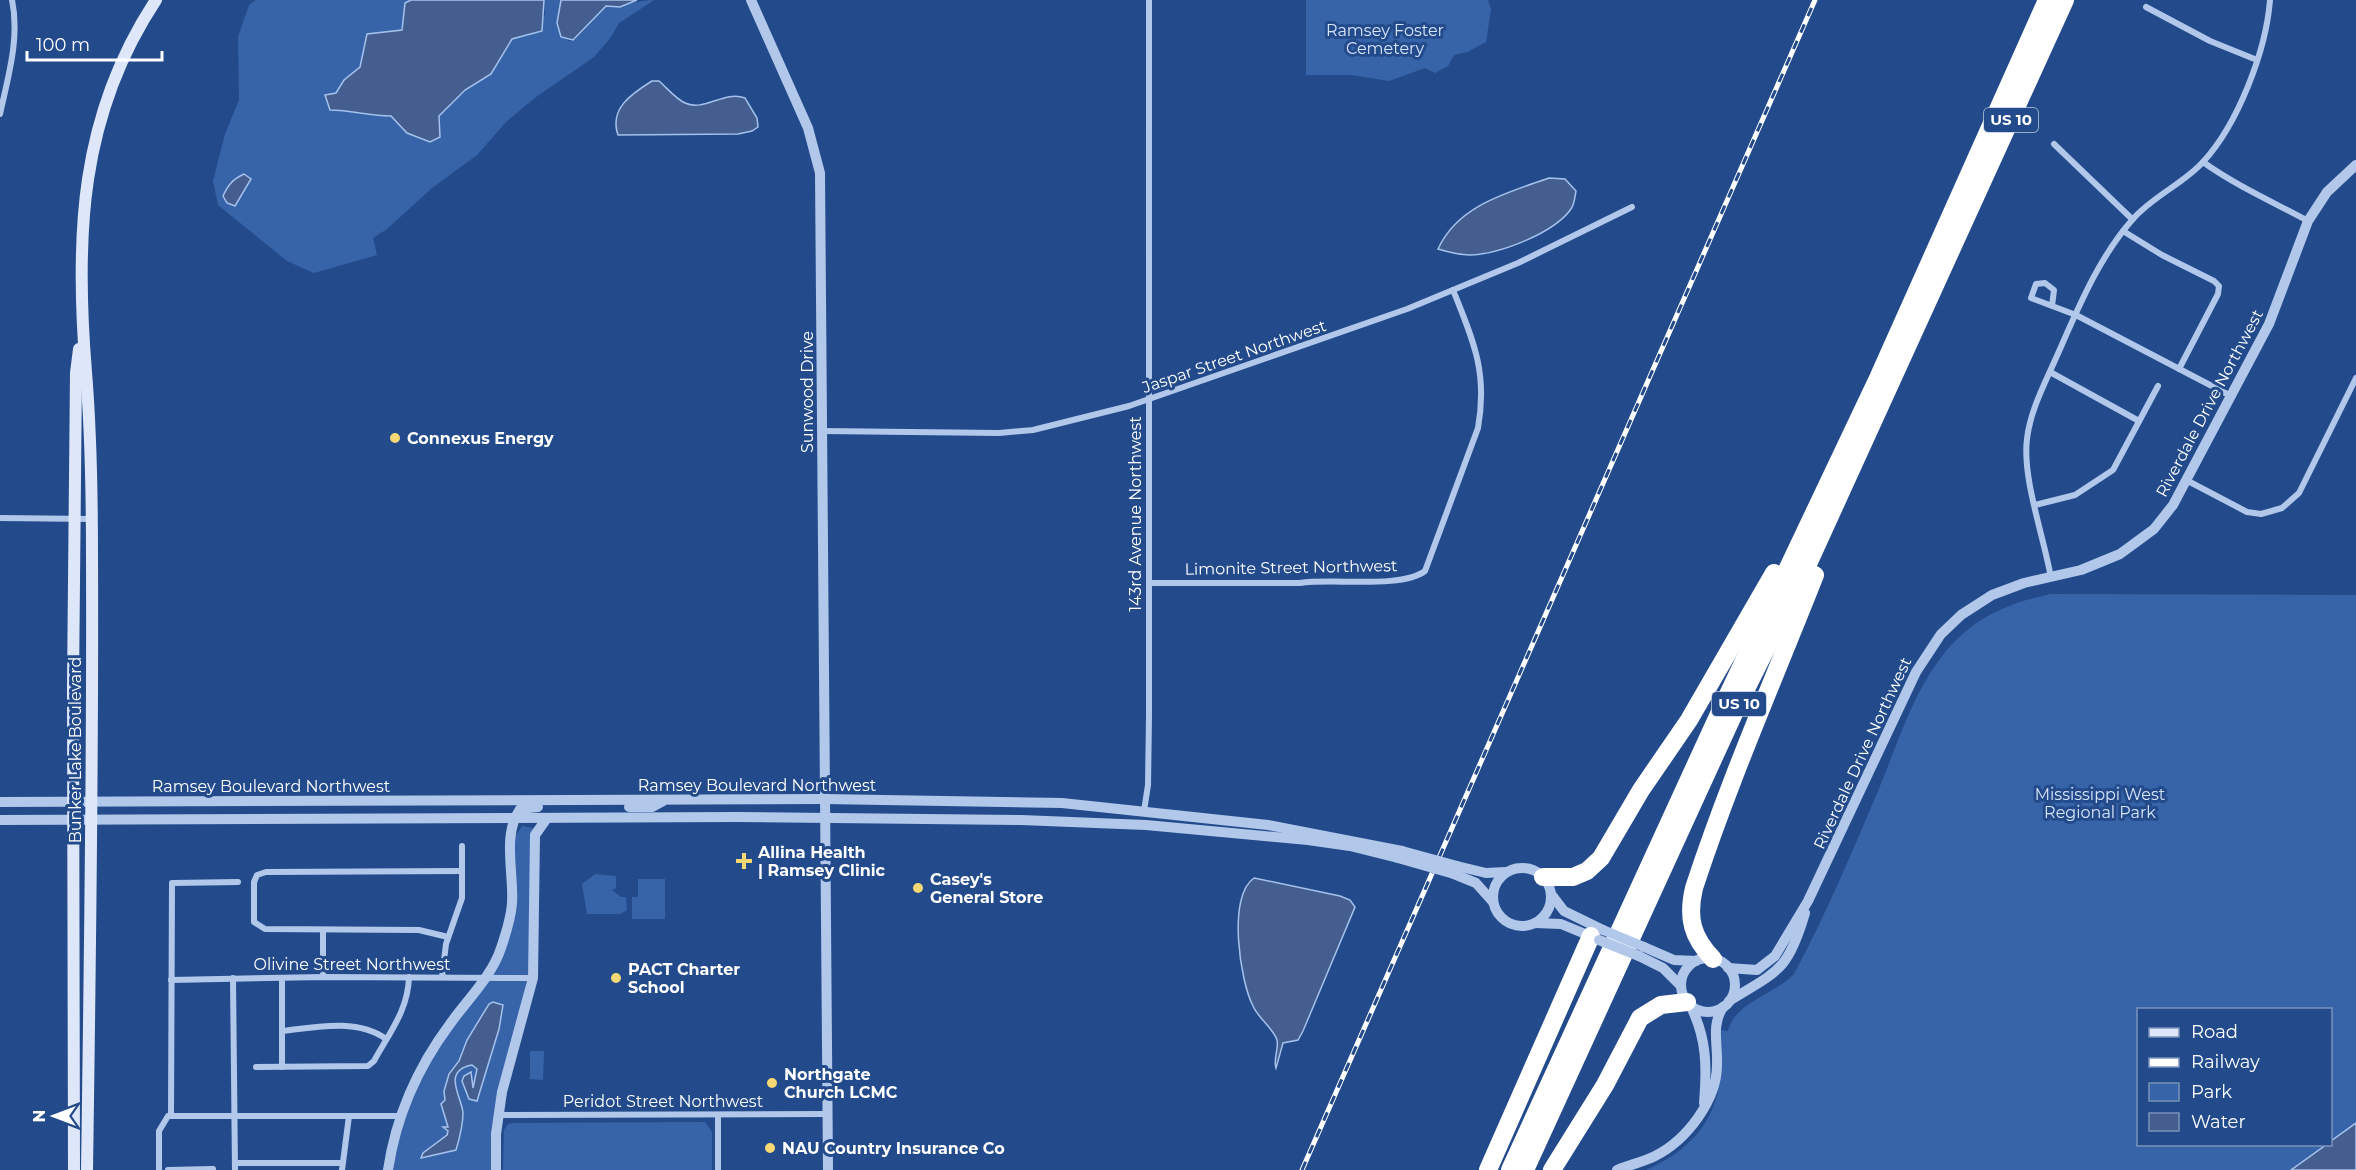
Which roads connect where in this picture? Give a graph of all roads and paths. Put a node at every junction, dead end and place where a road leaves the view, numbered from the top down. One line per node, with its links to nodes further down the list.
1 (12, 0): 10 (street)
2 (156, 0): 21 (main road, Bunker Lake Boulevard)
3 (751, 0): 29 (street, Sunwood Drive)
4 (1149, 0): 27 (street, 143rd Avenue Northwest)
5 (2047, 0): 31 (highway, US 10)
6 (2065, 0): 30 (highway, US 10)
7 (2270, 0): 9 (street)
8 (2146, 7): 9 (street)
9 (2257, 60): 12 (street)
10 (0, 114)
11 (2054, 144): 15 (street)
12 (2203, 162): 15 (street); 16 (street)
13 (2356, 165): 16 (street, Riverdale Drive Northwest)
14 (1632, 207): 18 (street, Jaspar Street Northwest)
15 (2132, 219): 17 (street)
16 (2308, 221): 26 (street, Riverdale Drive Northwest)
17 (2123, 231): 20 (street); 22 (street)
18 (1453, 290): 27 (street, Jaspar Street Northwest); 38 (street, Limonite Street Northwest)
19 (2052, 306): 19 (street); 20 (street)
20 (2076, 315): 22 (street); 23 (street)
21 (81, 330): 35 (main road, Bunker Lake Boulevard); 36 (main road, Bunker Lake Boulevard)
22 (2179, 369): 26 (street)
23 (2050, 372): 28 (street); 33 (street)
24 (2356, 378): 32 (street)
25 (2158, 386): 28 (street)
26 (2232, 397): 32 (street, Riverdale Drive Northwest)
27 (1149, 399): 29 (street, Jaspar Street Northwest); 38 (street, 143rd Avenue Northwest)
28 (2139, 421): 33 (street)
29 (822, 431): 40 (street, Sunwood Drive)
30 (1866, 438): 66 (highway); 103 (highway, US 10)
31 (1831, 480): 56 (highway); 102 (highway, US 10)
32 (2188, 481): 37 (street, Riverdale Drive Northwest)
33 (2035, 505): 37 (street)
34 (0, 518): 35 (street)
35 (74, 519): 36 (street); 41 (main road, Bunker Lake Boulevard)
36 (91, 519): 42 (main road, Bunker Lake Boulevard)
37 (2051, 578): 60 (street, Riverdale Drive Northwest)
38 (1149, 583): 44 (street, 143rd Avenue Northwest)
39 (666, 799): 40 (street, Ramsey Boulevard Northwest); 42 (street, Ramsey Boulevard Northwest); 46 (street)
40 (824, 799): 44 (street, Ramsey Boulevard Northwest); 45 (street, Sunwood Drive)
41 (73, 801): 42 (street, Ramsey Boulevard Northwest); 43 (street, Ramsey Boulevard Northwest); 50 (main road, Bunker Lake Boulevard)
42 (92, 801): 48 (main road, Bunker Lake Boulevard)
43 (0, 802)
44 (1144, 811): 52 (street, Ramsey Boulevard Northwest)
45 (824, 817): 47 (street, Ramsey Boulevard Northwest); 52 (street, Ramsey Boulevard Northwest); 82 (street, Sunwood Drive)
46 (514, 818): 47 (street, Ramsey Boulevard Northwest); 48 (street, Ramsey Boulevard Northwest); 72 (street)
47 (547, 818): 73 (street)
48 (92, 819): 50 (street, Ramsey Boulevard Northwest); 94 (main road, Bunker Lake Boulevard)
49 (0, 820): 50 (street, Ramsey Boulevard Northwest)
50 (73, 820): 93 (main road, Bunker Lake Boulevard)
51 (462, 846): 54 (street)
52 (1400, 854): 53 (street, Ramsey Boulevard Northwest, bridge)
53 (1455, 870): 55 (street, Ramsey Boulevard Northwest); 59 (street, Ramsey Boulevard Northwest)
54 (462, 871): 62 (street); 64 (street)
55 (1506, 872): 56 (street); 59 (street)
56 (1543, 877): 58 (street)
57 (238, 882): 74 (street)
58 (1551, 894): 61 (street); 63 (street)
59 (1493, 902): 61 (street)
60 (1808, 902): 66 (street, Riverdale Drive Northwest); 76 (street, Riverdale Drive Northwest)
61 (1535, 924): 63 (street)
62 (323, 930): 64 (street); 67 (street)
63 (1598, 935): 65 (street, bridge); 101 (highway)
64 (448, 937): 71 (street)
65 (1641, 952): 66 (street); 75 (street)
66 (1713, 963): 75 (street); 76 (street)
67 (324, 977): 68 (street, Olivine Street Northwest); 70 (street, Olivine Street Northwest)
68 (408, 977): 71 (street, Olivine Street Northwest); 78 (street)
69 (234, 978): 70 (street, Olivine Street Northwest); 74 (street, Olivine Street Northwest); 83 (street)
70 (282, 978): 77 (street)
71 (442, 978): 72 (street, Olivine Street Northwest)
72 (484, 978): 73 (street, Olivine Street Northwest); 88 (street)
73 (534, 978): 84 (street)
74 (171, 980): 86 (street)
75 (1686, 998): 76 (street); 81 (street); 104 (highway)
76 (1726, 1004): 81 (street)
77 (282, 1031): 78 (street); 79 (street)
78 (386, 1039): 79 (street)
79 (282, 1067): 80 (street)
80 (256, 1068)
81 (1704, 1106): 105 (street)
82 (827, 1114): 85 (street, Peridot Street Northwest); 100 (street, Sunwood Drive)
83 (235, 1115): 86 (street); 87 (street); 89 (street)
84 (499, 1115): 85 (street, Peridot Street Northwest); 98 (street)
85 (718, 1115): 99 (street)
86 (171, 1116): 95 (street)
87 (349, 1116): 88 (street); 91 (street)
88 (399, 1116): 97 (street)
89 (235, 1167): 90 (street)
90 (282, 1167): 91 (street)
91 (342, 1167)
92 (213, 1169): 96 (street)
93 (74, 1170)
94 (87, 1170)
95 (159, 1170)
96 (168, 1170)
97 (388, 1170)
98 (496, 1170)
99 (718, 1170)
100 (828, 1170)
101 (1488, 1170)
102 (1510, 1170)
103 (1525, 1170)
104 (1552, 1170)
105 (1617, 1170)

